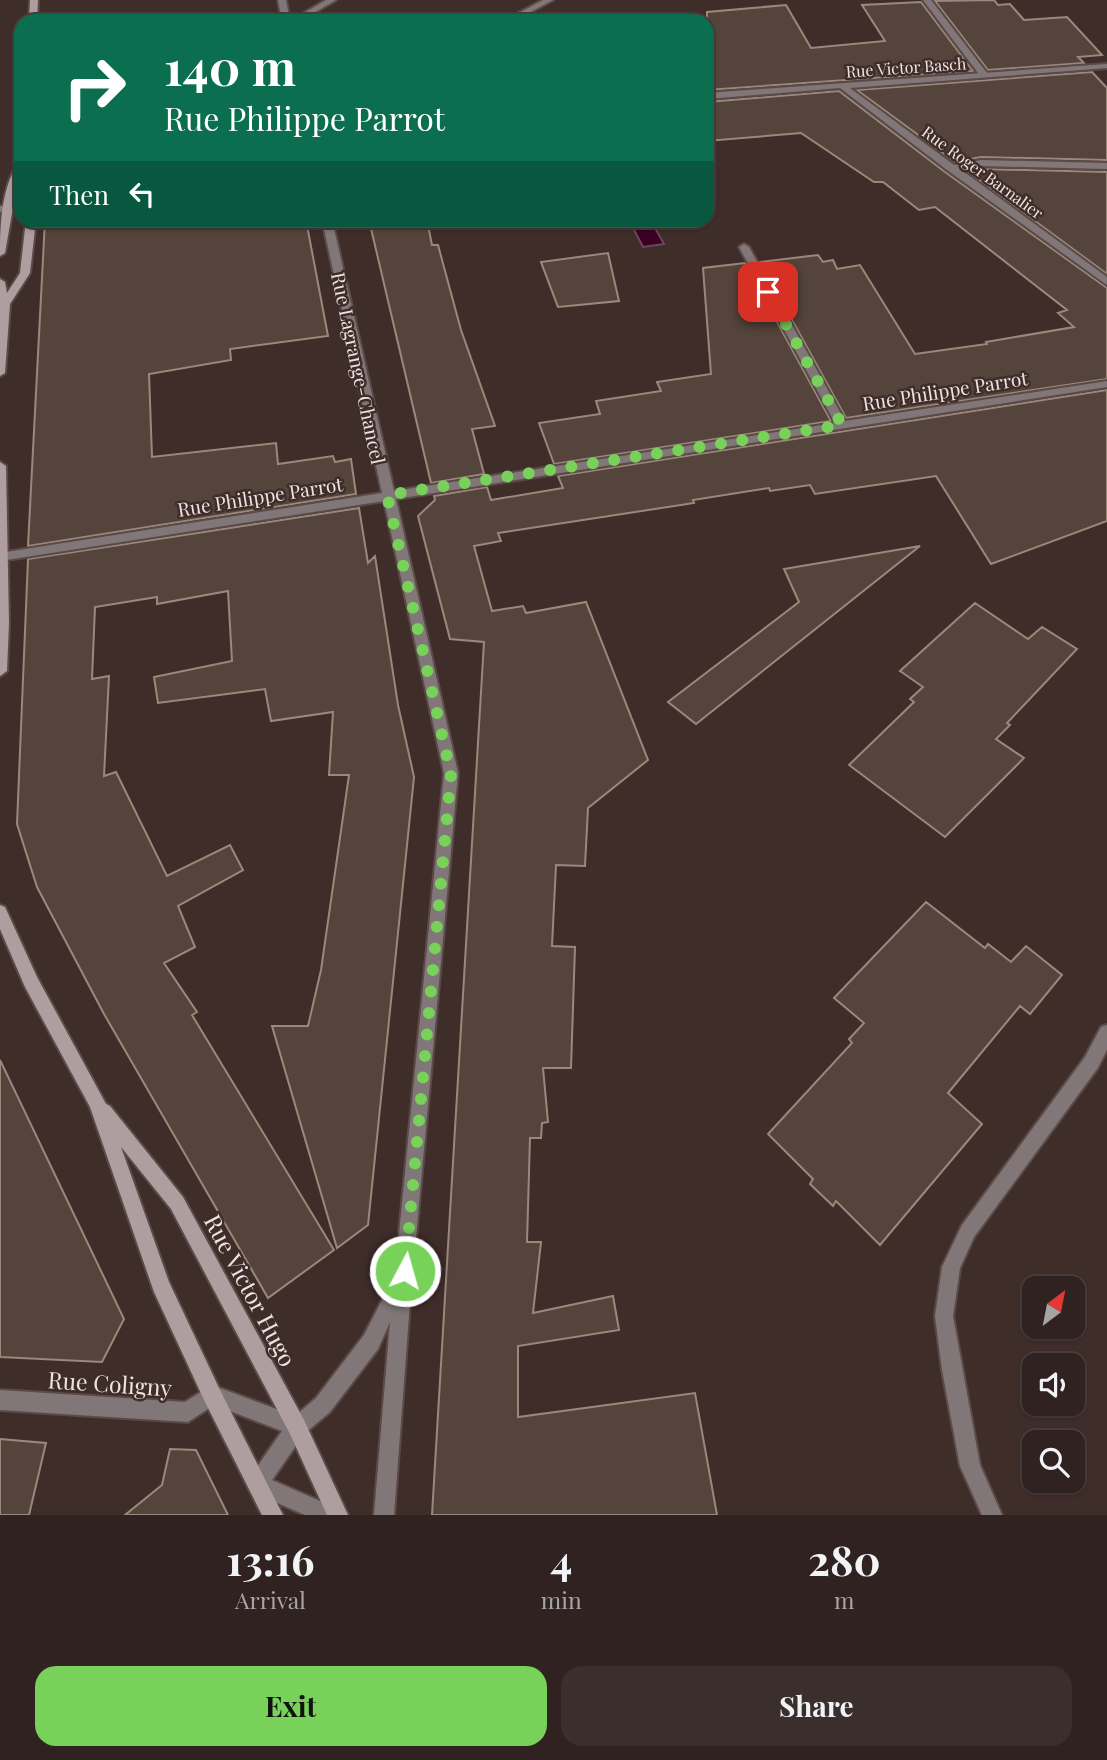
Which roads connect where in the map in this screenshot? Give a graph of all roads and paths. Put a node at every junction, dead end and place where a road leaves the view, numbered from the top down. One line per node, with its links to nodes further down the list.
1 (332, 0): 4 (street)
2 (549, 0): 5 (street)
3 (927, 0): 7 (street)
4 (307, 14)
5 (522, 14)
6 (1107, 66): 7 (street, Rue Victor Basch)
7 (984, 75): 8 (street, Rue Victor Basch)
8 (842, 86): 9 (street, Rue Victor Basch); 11 (street, Rue Roger Barnalier)
9 (714, 95)
10 (1107, 166): 11 (street)
11 (950, 168): 19 (street, Rue Roger Barnalier)
12 (14, 176): 13 (main road)
13 (3, 208): 17 (main road)
14 (30, 228): 20 (main road)
15 (329, 228): 25 (street, Rue Lagrange-Chancel)
16 (744, 247): 23 (street)
17 (0, 253)
18 (0, 282): 20 (main road)
19 (1107, 282)
20 (5, 304): 21 (main road)
21 (0, 373)
22 (1107, 384): 23 (street, Rue Philippe Parrot)
23 (842, 425): 25 (street, Rue Philippe Parrot)
24 (0, 466): 26 (main road)
25 (387, 495): 26 (street, Rue Philippe Parrot); 31 (street, Rue Lagrange-Chancel)
26 (2, 556): 27 (main road)
27 (0, 671)
28 (0, 912): 30 (main road, Rue Victor Hugo)
29 (1107, 1033): 40 (street)
30 (97, 1103): 32 (main road, Rue Victor Hugo); 34 (main road, Rue Victor Hugo)
31 (405, 1271): 34 (street); 39 (street, Rue Lagrange-Chancel)
32 (212, 1395): 33 (street, Rue Coligny); 34 (street); 35 (main road, Rue Victor Hugo)
33 (0, 1400)
34 (297, 1427): 35 (street); 38 (main road, Rue Victor Hugo)
35 (257, 1484): 36 (main road, Rue Victor Hugo); 37 (street)
36 (273, 1515)
37 (329, 1515)
38 (338, 1515)
39 (382, 1515)
40 (992, 1515)

